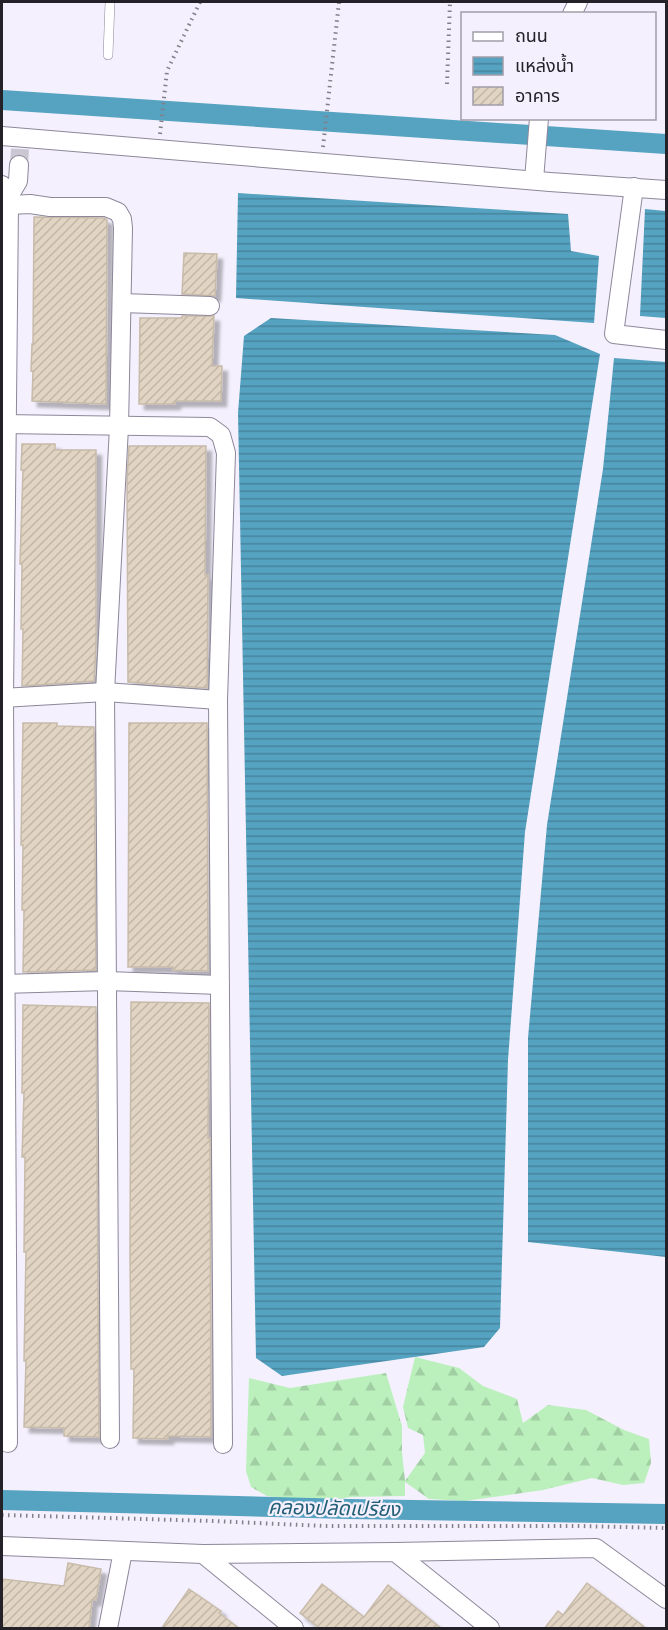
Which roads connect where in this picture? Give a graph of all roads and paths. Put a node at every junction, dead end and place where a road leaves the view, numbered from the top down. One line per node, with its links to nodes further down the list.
1 (110, 2): 5 (lane)
2 (200, 2): 9 (path)
3 (339, 2): 11 (path)
4 (450, 2): 6 (path)
5 (108, 55)
6 (447, 84)
7 (538, 120): 12 (street)
8 (2, 136): 10 (street)
9 (159, 138)
10 (20, 150): 12 (street); 15 (street)
11 (323, 150)
12 (534, 174): 13 (street)
13 (634, 188): 14 (street); 18 (street)
14 (666, 190)
15 (7, 195): 16 (street); 19 (street)
16 (122, 303): 17 (street); 20 (street)
17 (210, 306)
18 (666, 339)
19 (4, 424): 20 (street); 22 (street)
20 (119, 427): 21 (street); 23 (street)
21 (105, 692): 22 (street); 23 (street); 24 (street)
22 (3, 698): 25 (street)
23 (218, 700): 26 (street)
24 (107, 981): 25 (street); 26 (street); 27 (street)
25 (3, 983): 28 (street)
26 (220, 985): 29 (street)
27 (110, 1439)
28 (8, 1443)
29 (223, 1444)
30 (2, 1515): 31 (path)
31 (666, 1528)
32 (2, 1546): 33 (street)
33 (123, 1551): 35 (street); 37 (street)
34 (395, 1552): 35 (street); 36 (street); 39 (street)
35 (203, 1554): 38 (street)
36 (666, 1599)
37 (108, 1629)
38 (294, 1629)
39 (490, 1629)

